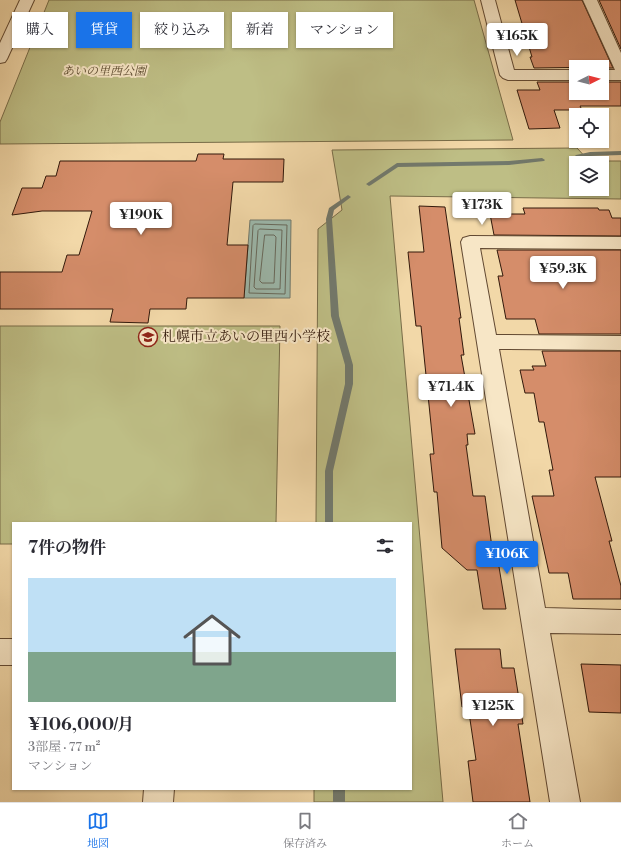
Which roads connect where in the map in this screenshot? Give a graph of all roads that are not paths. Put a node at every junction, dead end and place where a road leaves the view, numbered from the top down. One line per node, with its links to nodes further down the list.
1 (27, 0): 4 (street)
2 (488, 0): 6 (street)
3 (590, 0): 5 (street)
4 (0, 59)
5 (621, 69)
6 (569, 75)
7 (609, 75): 8 (street)
8 (621, 75)
9 (621, 243): 10 (street)
10 (487, 342): 11 (street); 12 (street)
11 (621, 343)
12 (534, 620): 13 (street); 18 (street)
13 (621, 622)
14 (0, 652): 15 (street)
15 (12, 652)
16 (159, 790): 17 (street)
17 (158, 802)
18 (565, 802)

